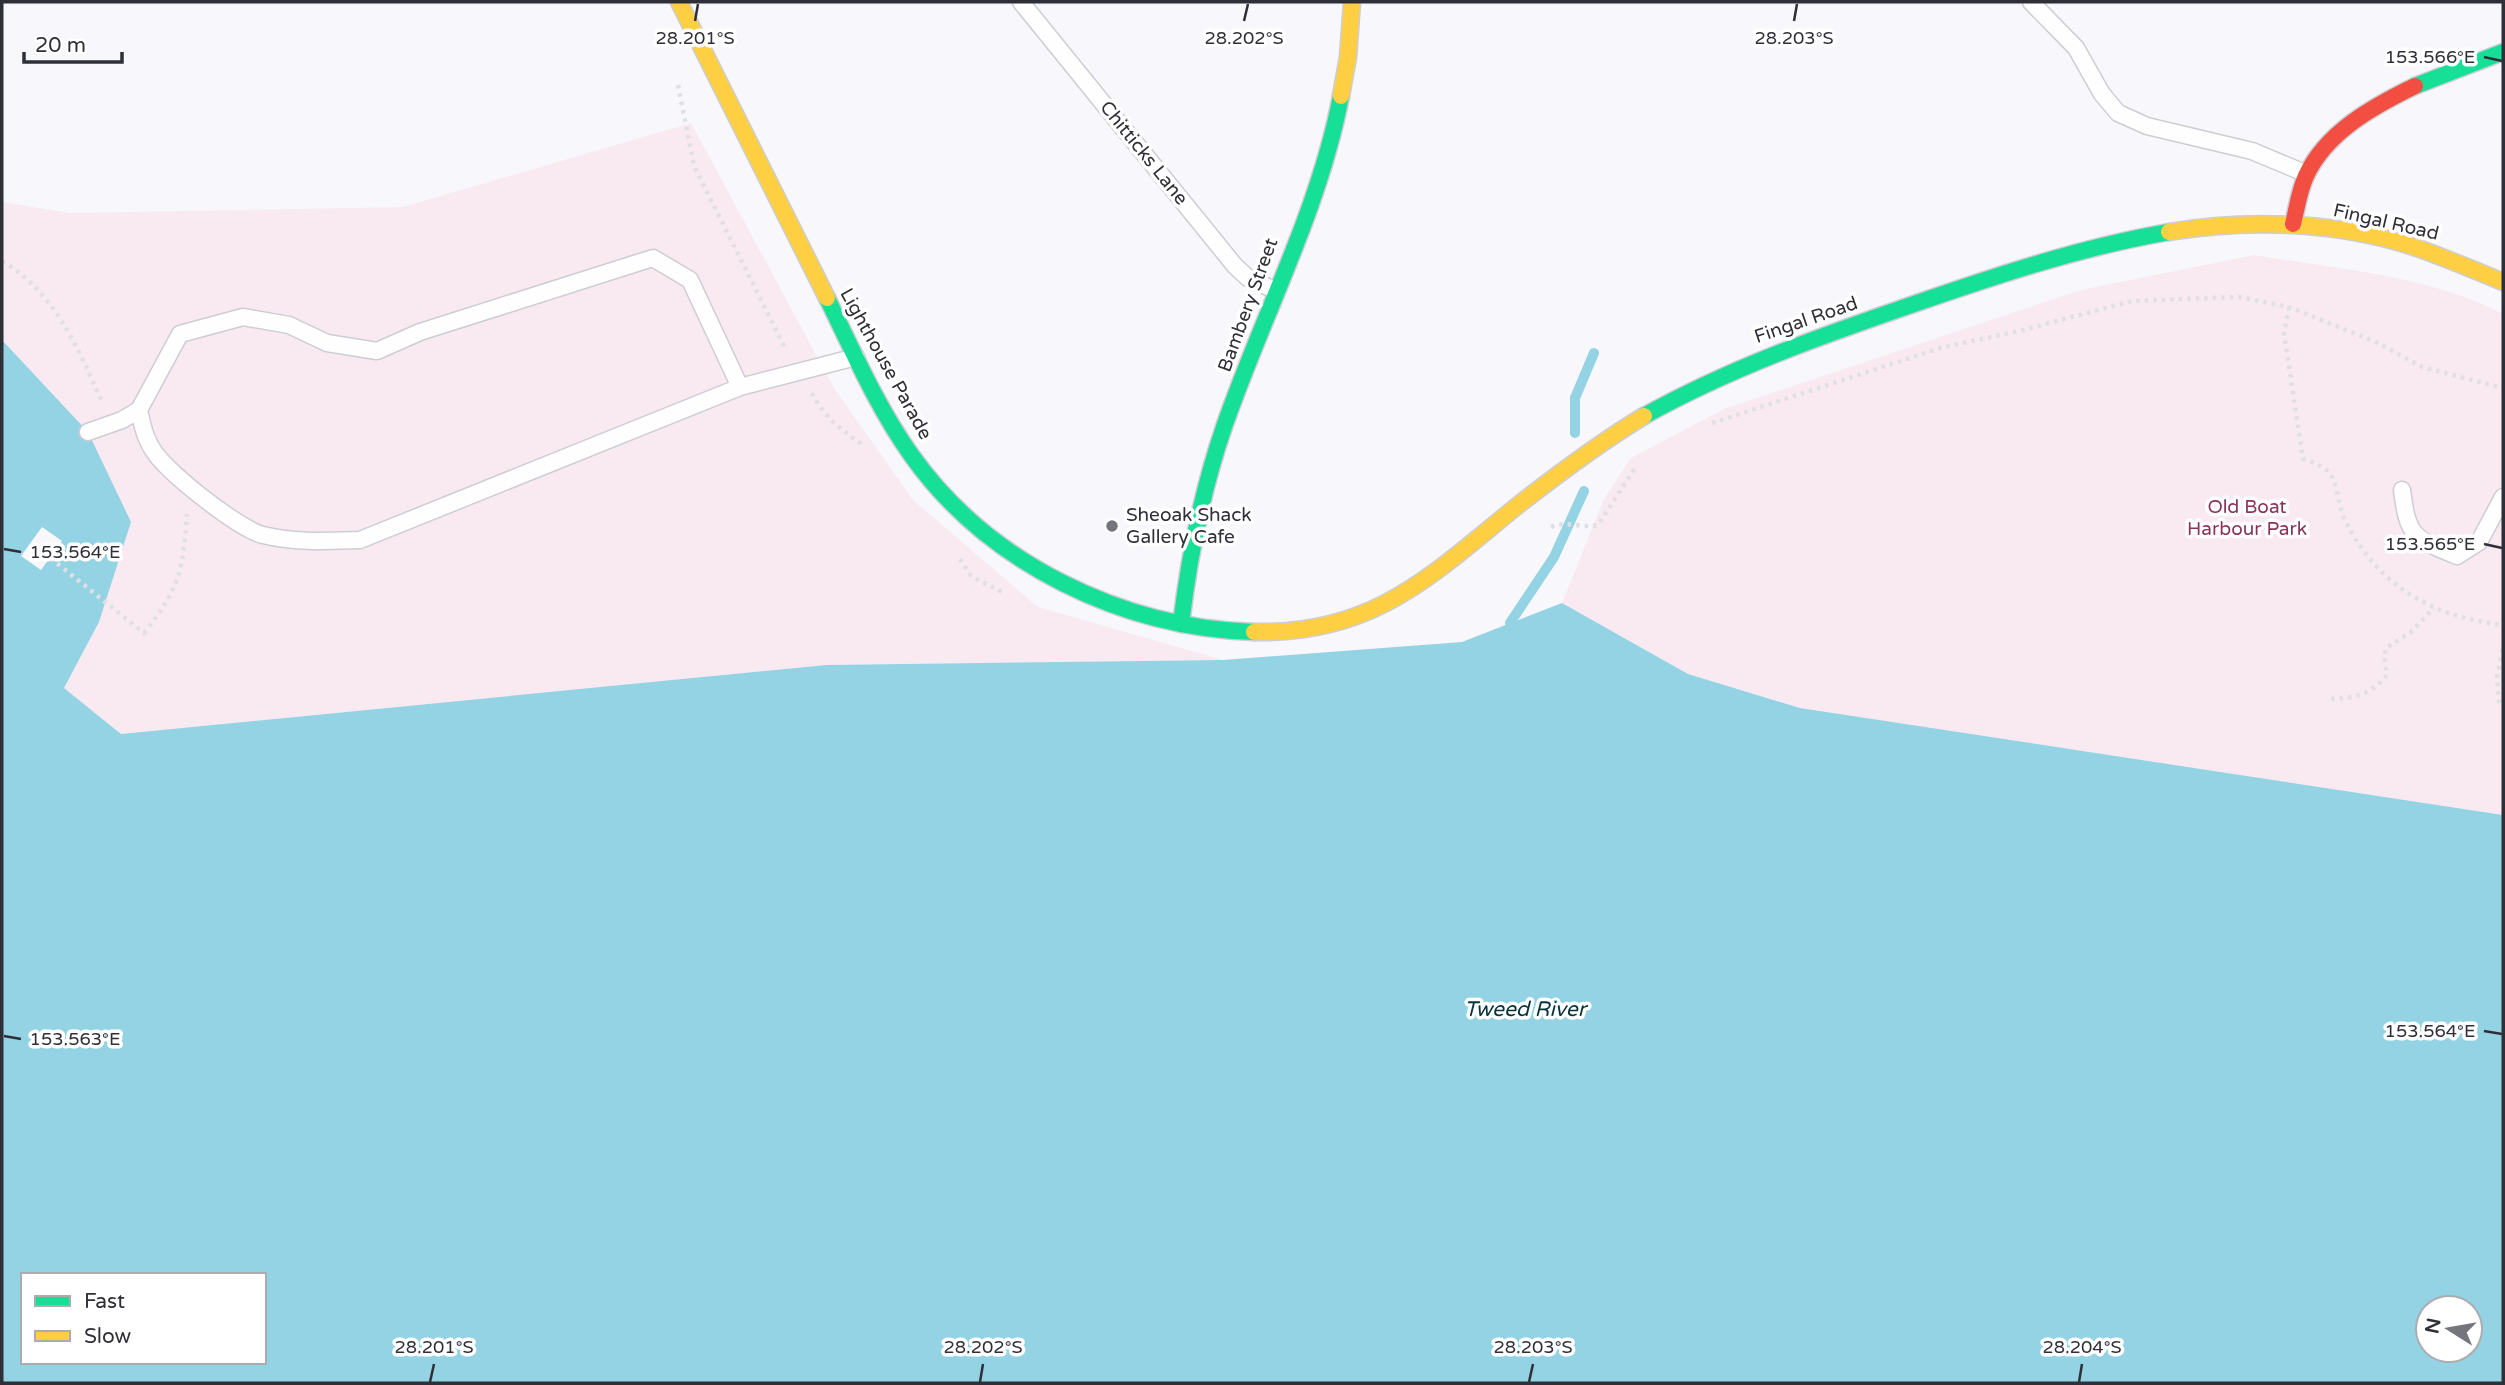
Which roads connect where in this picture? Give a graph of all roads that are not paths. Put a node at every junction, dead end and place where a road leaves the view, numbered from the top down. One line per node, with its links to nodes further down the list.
1 (679, 2): 10 (street, Lighthouse Parade)
2 (1021, 2): 9 (lane, Chitticks Lane)
3 (1352, 2): 9 (street, Bambery Street)
4 (2031, 2): 6 (lane)
5 (2503, 52): 6 (street)
6 (2307, 174): 7 (street)
7 (2293, 224): 8 (street, Fingal Road); 16 (street, Fingal Road)
8 (2503, 282)
9 (1278, 292): 16 (street, Bambery Street)
10 (856, 357): 11 (lane); 16 (street, Lighthouse Parade)
11 (740, 387): 12 (lane); 12 (lane)
12 (139, 410): 13 (lane)
13 (88, 432)
14 (2402, 490): 15 (lane)
15 (2503, 497)
16 (1181, 624)

